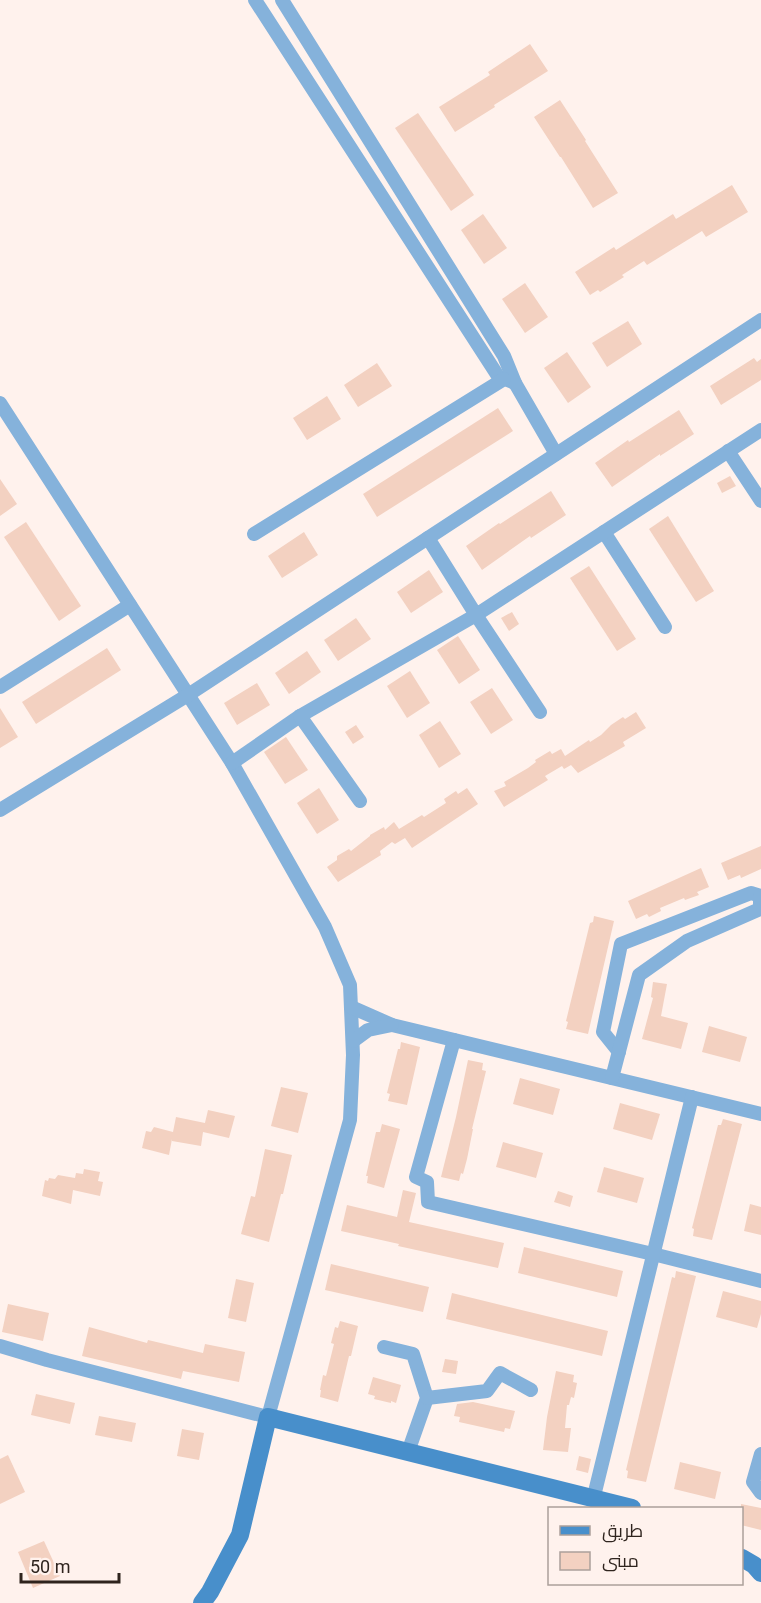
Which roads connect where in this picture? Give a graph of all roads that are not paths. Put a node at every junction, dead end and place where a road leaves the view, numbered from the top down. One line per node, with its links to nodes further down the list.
1 (255, 0): 4 (street)
2 (282, 0): 4 (street)
3 (761, 320): 8 (street)
4 (509, 381): 8 (street); 11 (street)
5 (0, 403): 13 (street)
6 (761, 430): 7 (street)
7 (728, 451): 9 (street); 10 (street)
8 (556, 454): 12 (street)
9 (761, 501)
10 (604, 532): 14 (street); 15 (street)
11 (254, 534)
12 (428, 538): 14 (street); 17 (street)
13 (129, 604): 16 (street); 17 (street)
14 (476, 615): 18 (street); 19 (street)
15 (665, 627)
16 (0, 687)
17 (188, 694): 20 (street); 22 (street)
18 (540, 712)
19 (300, 716): 20 (street); 21 (street)
20 (232, 763): 24 (street)
21 (360, 801)
22 (0, 810)
23 (760, 896): 28 (street); 28 (street)
24 (351, 1007): 25 (street); 27 (street)
25 (392, 1025): 26 (street); 27 (street)
26 (454, 1040): 29 (street); 32 (street)
27 (352, 1041): 38 (street)
28 (619, 1052): 29 (street)
29 (612, 1078): 30 (street)
30 (692, 1097): 31 (street); 32 (street)
31 (761, 1114)
32 (653, 1254): 33 (street); 42 (street)
33 (761, 1281)
34 (0, 1346): 38 (street)
35 (384, 1347): 37 (street)
36 (531, 1390): 37 (street)
37 (427, 1398): 39 (street)
38 (268, 1417): 39 (street); 46 (street)
39 (408, 1452): 42 (street)
40 (761, 1454): 41 (street)
41 (761, 1493)
42 (593, 1500): 43 (street)
43 (623, 1507)
44 (743, 1559): 45 (street)
45 (761, 1573)
46 (202, 1603)

